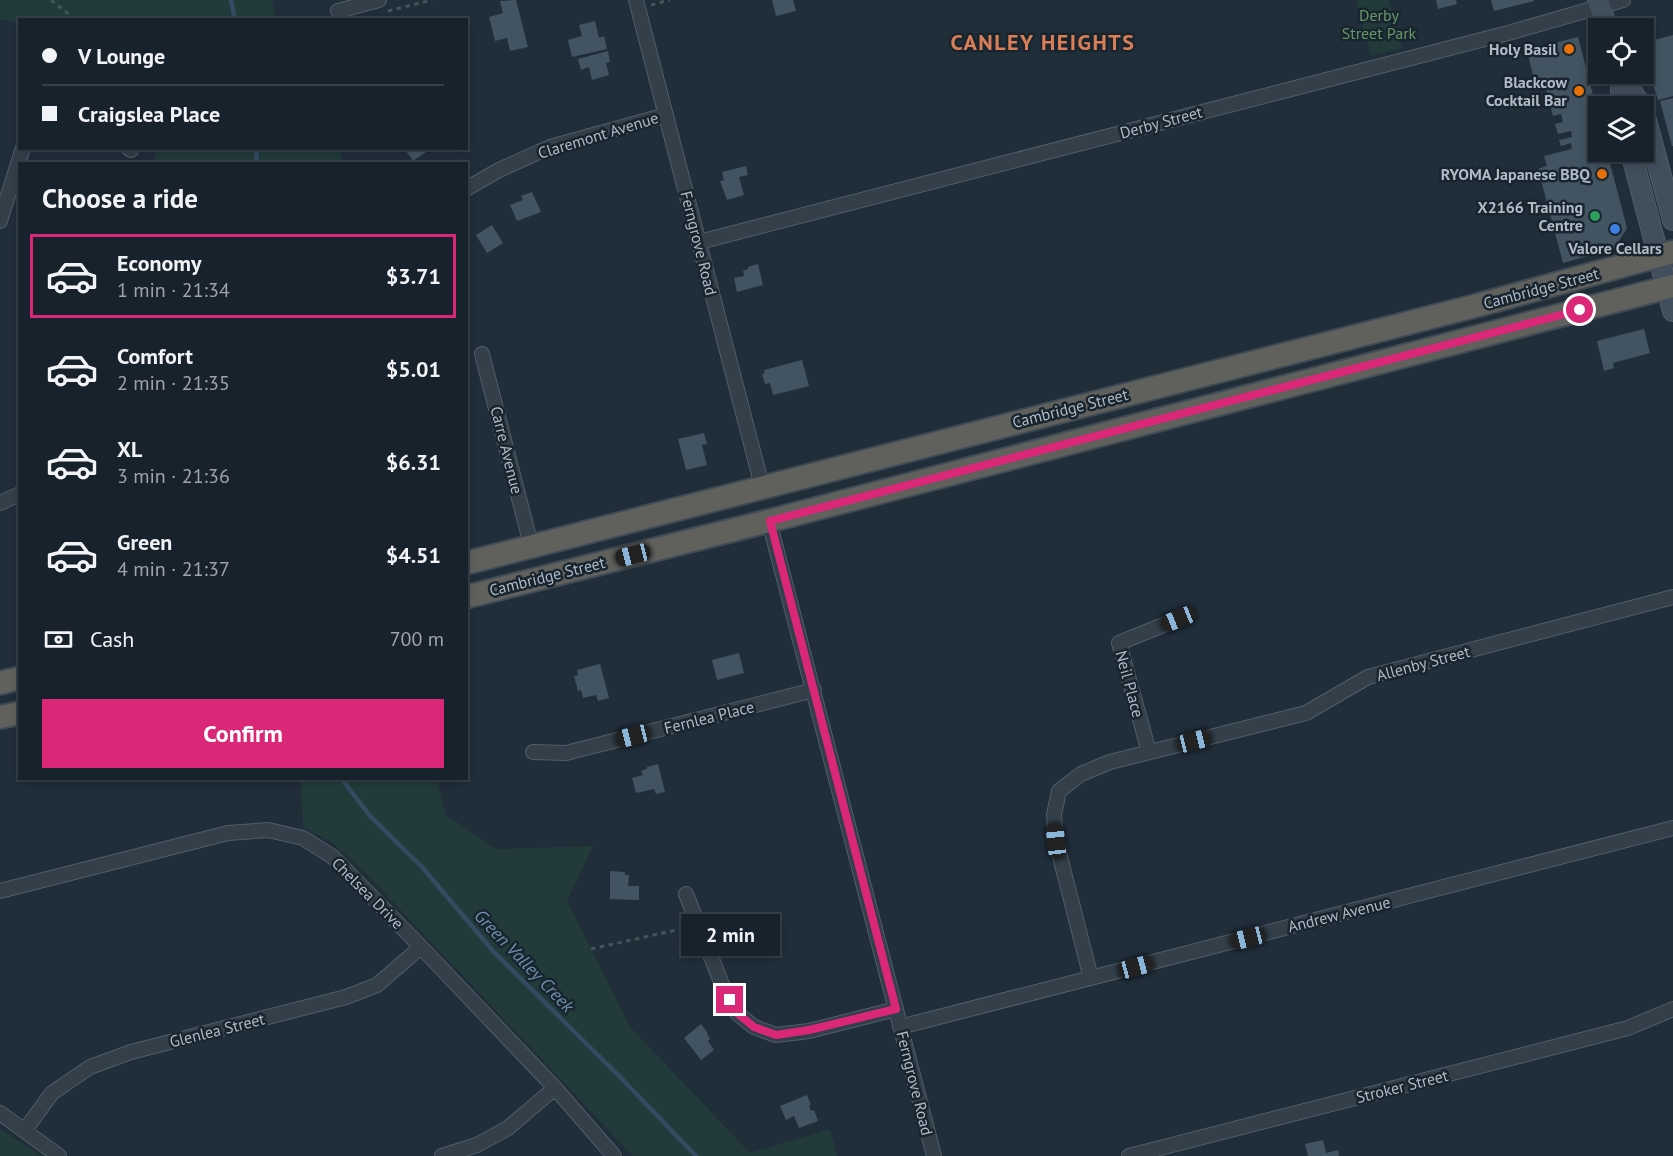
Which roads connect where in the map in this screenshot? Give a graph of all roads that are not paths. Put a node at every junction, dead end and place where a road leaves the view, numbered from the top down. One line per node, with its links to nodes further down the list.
1 (636, 0): 7 (street, Ferngrove Road)
2 (1623, 0): 3 (street, Derby Street)
3 (1599, 3): 6 (main road); 14 (street, Derby Street)
4 (380, 6): 5 (street)
5 (338, 11)
6 (1604, 18)
7 (666, 115): 11 (street, Claremont Avenue); 14 (street, Ferngrove Road)
8 (1654, 150): 12 (main road)
9 (1634, 162): 15 (main road)
10 (18, 164): 13 (street)
11 (468, 188)
12 (1673, 220)
13 (0, 221)
14 (699, 242): 19 (street, Ferngrove Road)
15 (1666, 254): 16 (main road); 19 (highway, Cambridge Street)
16 (1670, 287): 17 (main road); 22 (highway, Cambridge Street)
17 (1673, 311)
18 (482, 354): 23 (street, Carre Avenue)
19 (762, 486): 23 (highway, Cambridge Street)
20 (18, 495): 21 (street)
21 (0, 503)
22 (770, 521): 25 (highway, Cambridge Street); 30 (street, Ferngrove Road)
23 (531, 545): 24 (highway, Cambridge Street)
24 (468, 562)
25 (468, 596)
26 (1673, 597): 34 (street, Allenby Street)
27 (1178, 619): 34 (street, Neil Place)
28 (18, 678): 29 (highway)
29 (0, 683)
30 (814, 690): 33 (street, Fernlea Place); 40 (street, Ferngrove Road)
31 (18, 713): 32 (highway)
32 (0, 717)
33 (533, 752)
34 (1149, 752): 39 (street, Allenby Street)
35 (1673, 828): 39 (street, Andrew Avenue)
36 (0, 891): 38 (street, Chelsea Drive)
37 (686, 894): 40 (street)
38 (421, 946): 43 (street, Chelsea Drive); 45 (street, Glenlea Street)
39 (1091, 978): 42 (street, Andrew Avenue)
40 (896, 1009): 42 (street, Ferngrove Road)
41 (1673, 1010): 50 (street, Stroker Street)
42 (900, 1027): 49 (street, Ferngrove Road)
43 (555, 1088): 47 (street); 48 (street, Chelsea Drive)
44 (0, 1113): 45 (street)
45 (25, 1131): 46 (street)
46 (59, 1156)
47 (442, 1156)
48 (614, 1156)
49 (934, 1156)
50 (1129, 1156)

